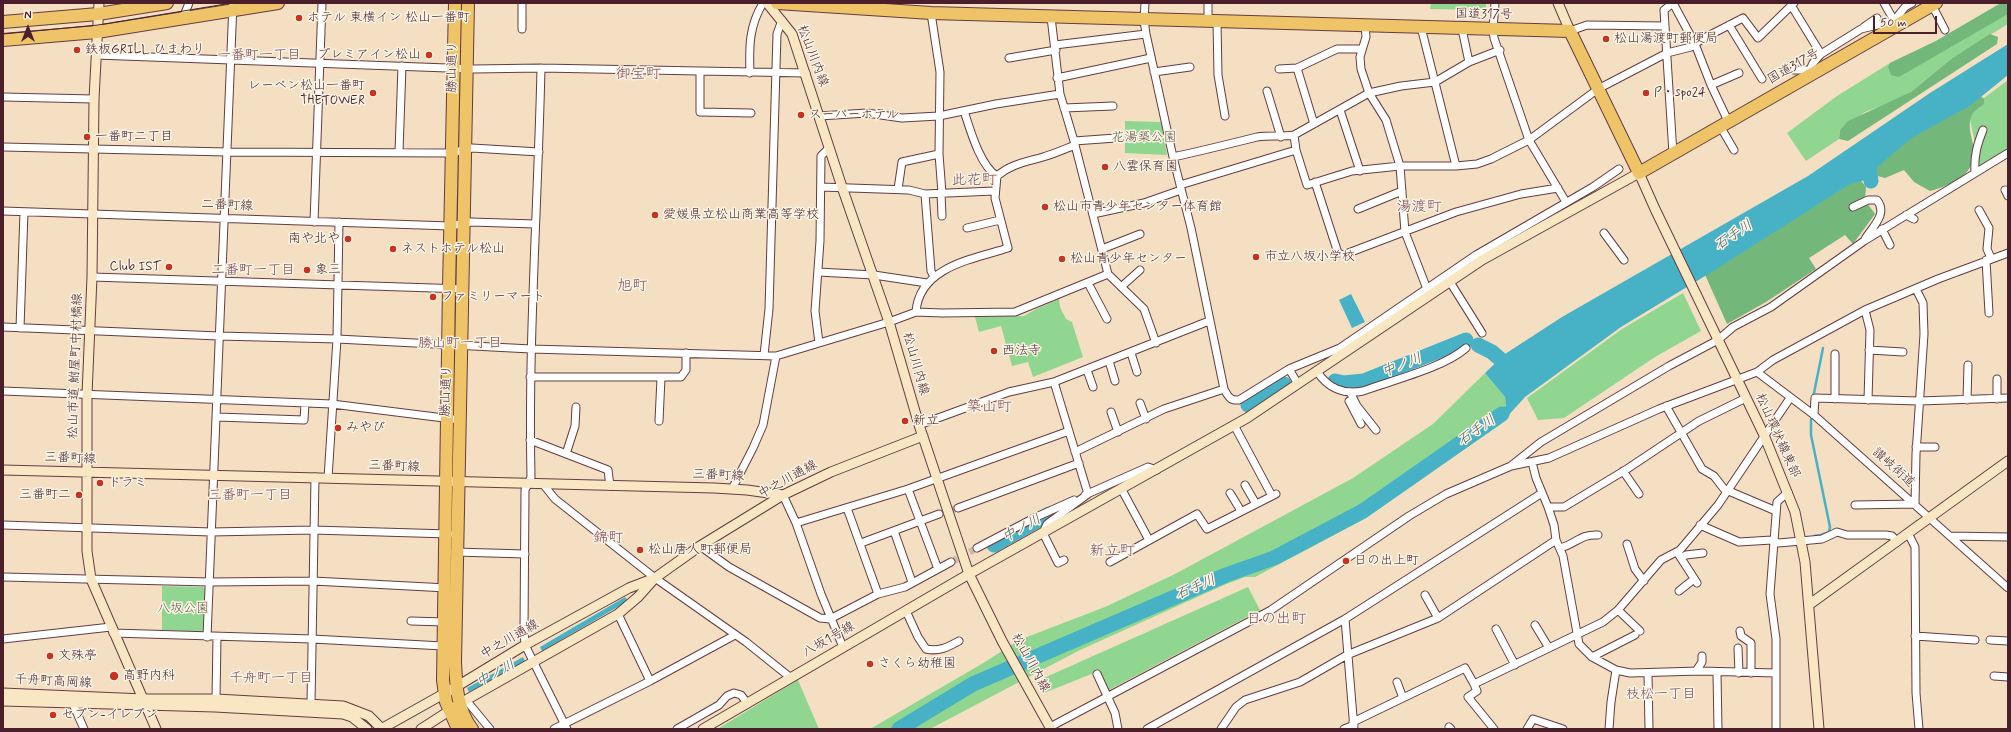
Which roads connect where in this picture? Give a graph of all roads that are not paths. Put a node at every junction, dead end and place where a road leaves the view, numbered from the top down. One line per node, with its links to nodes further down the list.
1 (167, 3): 22 (highway)
2 (189, 3): 25 (street)
3 (278, 3): 20 (highway)
4 (322, 3): 56 (street)
5 (455, 3): 59 (highway, 勝山通り)
6 (468, 3): 60 (highway, 勝山通り)
7 (522, 3): 36 (street)
8 (763, 3): 68 (street)
9 (767, 3): 27 (street, 松山川内線)
10 (777, 3): 23 (highway, 国道317号)
11 (1145, 3): 28 (street)
12 (1208, 3): 29 (street)
13 (1495, 3): 38 (street)
14 (1558, 3): 41 (street)
15 (1673, 3): 21 (street); 45 (street)
16 (1884, 3): 31 (street)
17 (1912, 3): 31 (street)
18 (1792, 4): 34 (street); 50 (street)
19 (1934, 4): 31 (highway, 国道317号); 40 (street)
20 (234, 6): 25 (highway); 54 (street)
21 (1663, 7): 33 (street)
22 (99, 9): 30 (highway); 42 (street, 松山市道 鮒屋町中村橋線)
23 (931, 13): 24 (highway, 国道317号); 88 (street)
24 (1052, 17): 28 (highway, 国道317号); 46 (street)
25 (183, 18): 42 (highway)
26 (1877, 18): 39 (street)
27 (782, 20): 69 (street, 松山川内線); 71 (street)
28 (1144, 20): 29 (highway, 国道317号); 43 (street)
29 (1213, 21): 32 (highway, 国道317号); 89 (street)
30 (3, 22)
31 (1895, 23): 39 (street); 67 (highway, 国道317号)
32 (1365, 25): 35 (highway, 国道317号); 47 (street)
33 (1665, 26): 41 (street); 49 (street)
34 (1729, 26): 45 (street); 73 (street)
35 (1421, 27): 37 (highway, 国道317号); 74 (street)
36 (522, 29)
37 (1462, 29): 38 (highway, 国道317号); 55 (street)
38 (1493, 29): 41 (highway, 国道317号); 48 (street)
39 (1861, 29): 50 (street)
40 (1946, 30)
41 (1570, 31): 76 (highway)
42 (97, 32): 44 (highway); 51 (street, 松山市道 鮒屋町中村橋線)
43 (1146, 34): 46 (street); 53 (street)
44 (3, 40)
45 (1695, 44): 49 (street); 75 (street)
46 (1056, 47): 52 (street); 72 (street)
47 (1362, 49): 62 (street); 78 (street)
48 (1500, 50): 55 (street); 96 (street)
49 (1667, 53): 76 (street); 111 (street)
50 (1821, 54): 67 (street)
51 (96, 55): 54 (street); 81 (street, 松山市道 鮒屋町中村橋線)
52 (1009, 58)
53 (1151, 58): 66 (street); 72 (street)
54 (232, 61): 56 (street); 104 (street)
55 (1469, 62): 74 (street)
56 (321, 64): 57 (street); 105 (street)
57 (402, 66): 59 (street); 106 (street)
58 (1190, 67): 66 (street)
59 (454, 68): 60 (street); 108 (highway, 勝山通り)
60 (467, 68): 61 (street); 101 (highway, 勝山通り)
61 (541, 68): 65 (street); 107 (street)
62 (1297, 68): 63 (street); 90 (street)
63 (1279, 69)
64 (1794, 70): 67 (street)
65 (700, 72): 68 (street); 86 (street)
66 (1154, 72): 112 (street)
67 (1811, 72): 91 (highway, 国道317号)
68 (750, 73): 71 (street)
69 (806, 73): 71 (street); 87 (street, 松山川内線)
70 (1739, 73): 75 (street)
71 (776, 74): 199 (street)
72 (1058, 78): 79 (street)
73 (1762, 80)
74 (1435, 82): 78 (street); 114 (street)
75 (1711, 85): 91 (street)
76 (1598, 89): 96 (street); 118 (highway)
77 (1267, 91): 94 (street)
78 (1369, 93): 84 (street); 113 (street)
79 (1060, 94): 83 (street); 85 (street)
80 (3, 97): 81 (street)
81 (94, 99): 100 (street, 松山市道 鮒屋町中村橋線)
82 (1112, 106): 83 (street)
83 (1064, 108): 97 (street)
84 (1340, 110): 90 (street); 116 (street)
85 (964, 111): 88 (street); 119 (street)
86 (751, 113)
87 (820, 116): 88 (street); 99 (street, 松山川内線)
88 (939, 116): 110 (street)
89 (1225, 116)
90 (1314, 124): 93 (street)
91 (1724, 124): 103 (street); 111 (highway, 国道317号)
92 (1983, 130): 117 (street)
93 (1294, 135): 94 (street); 102 (street)
94 (1281, 137): 112 (street)
95 (1116, 138): 97 (street)
96 (1529, 140): 114 (street); 124 (street)
97 (1075, 143): 119 (street); 137 (street)
98 (3, 147): 100 (street)
99 (829, 148): 121 (street); 122 (street, 松山川内線)
100 (93, 150): 104 (street); 136 (street, 松山市道 鮒屋町中村橋線)
101 (466, 150): 107 (street); 108 (street); 145 (highway, 勝山通り)
102 (1296, 150): 120 (street); 123 (street)
103 (1734, 150)
104 (226, 152): 105 (street); 140 (street)
105 (318, 152): 106 (street); 143 (street)
106 (399, 152): 108 (street)
107 (539, 152): 146 (street)
108 (451, 153): 147 (highway, 勝山通り)
109 (2008, 153): 117 (street)
110 (939, 154): 125 (street); 128 (street)
111 (1674, 154): 118 (highway, 国道317号)
112 (1173, 157): 123 (street)
113 (1400, 166): 114 (street); 116 (street); 126 (street)
114 (1456, 166)
115 (1619, 169): 130 (street)
116 (1360, 170): 120 (street)
117 (1975, 172): 138 (street)
118 (1639, 173): 166 (street, 八坂1号線); 187 (street, 松山環状線東部)
119 (997, 176): 127 (street)
120 (1315, 182): 150 (street)
121 (821, 187): 122 (street); 160 (street)
122 (842, 187): 125 (street); 162 (street, 松山川内線)
123 (1181, 187): 137 (street); 179 (street)
124 (1558, 188): 130 (street); 150 (street)
125 (898, 189): 129 (street)
126 (1402, 190): 132 (street); 150 (street)
127 (994, 191): 128 (street); 142 (street)
128 (942, 193): 129 (street); 139 (street)
129 (925, 194): 164 (street)
130 (1566, 202): 173 (street)
131 (1853, 207): 153 (street)
132 (1358, 209)
133 (1979, 210): 157 (street)
134 (3, 211): 135 (street, 二番町線)
135 (24, 212): 136 (street, 二番町線); 182 (street)
136 (92, 214): 140 (street, 二番町線); 163 (street, 松山市道 鮒屋町中村橋線)
137 (1094, 214): 155 (street)
138 (1906, 215): 141 (street); 149 (street)
139 (942, 216)
140 (226, 218): 143 (street, 二番町線); 165 (street)
141 (1914, 219)
142 (1000, 220): 148 (street); 164 (street)
143 (314, 222): 144 (street, 二番町線)
144 (339, 222): 147 (street, 二番町線); 169 (street)
145 (465, 223): 146 (street, 二番町線); 147 (street, 二番町線); 172 (highway, 勝山通り)
146 (535, 224): 193 (street)
147 (450, 226): 171 (highway, 勝山通り)
148 (967, 228)
149 (1882, 229): 153 (street); 154 (street)
150 (1405, 232): 173 (street)
151 (1604, 233): 158 (street)
152 (1140, 234): 155 (street)
153 (1864, 241): 187 (street)
154 (1890, 245)
155 (1102, 249): 161 (street)
156 (2007, 252): 157 (street)
157 (1988, 259): 174 (street); 175 (street)
158 (1624, 260)
159 (1140, 270): 170 (street)
160 (818, 272): 162 (street); 188 (street)
161 (1108, 274): 168 (street); 170 (street)
162 (874, 275): 167 (street); 180 (street, 松山川内線)
163 (92, 277): 165 (street); 183 (street, 松山市道 鮒屋町中村橋線)
164 (934, 277): 167 (street)
165 (222, 282): 169 (street); 185 (street)
166 (1450, 282): 184 (street); 206 (street, 八坂1号線)
167 (927, 283): 177 (street)
168 (1088, 283): 177 (street); 178 (street)
169 (338, 284): 171 (street); 186 (street)
170 (1120, 287): 189 (street)
171 (449, 288): 172 (street); 190 (highway, 勝山通り)
172 (464, 289): 191 (highway, 勝山通り)
173 (1427, 289): 204 (street)
174 (1916, 289): 176 (street); 228 (street)
175 (1981, 306)
176 (1865, 310): 194 (street); 207 (street)
177 (916, 312): 180 (street)
178 (1108, 319)
179 (1209, 321): 189 (street); 216 (street)
180 (889, 322): 188 (street); 242 (street, 松山川内線)
181 (3, 327): 182 (street)
182 (20, 328): 183 (street)
183 (90, 332): 185 (street); 219 (street, 松山市道 鮒屋町中村橋線)
184 (1482, 333)
185 (219, 336): 186 (street); 225 (street)
186 (337, 339): 190 (street); 231 (street)
187 (1718, 340): 210 (street, 松山環状線東部); 258 (street)
188 (818, 343): 200 (street)
189 (1156, 343): 197 (street)
190 (448, 346): 191 (street); 238 (highway, 勝山通り)
191 (462, 346): 193 (street); 239 (highway, 勝山通り)
192 (1466, 348): 218 (street)
193 (531, 349): 196 (street); 208 (street)
194 (1870, 350): 195 (street); 226 (street)
195 (1903, 352)
196 (686, 353): 199 (street); 209 (street)
197 (1131, 353): 201 (street); 205 (street)
198 (1835, 354): 223 (street)
199 (764, 355): 200 (street)
200 (776, 356): 273 (street)
201 (1108, 361): 203 (street); 212 (street)
202 (1968, 365): 227 (street)
203 (1087, 370): 213 (street); 215 (street)
204 (1289, 370): 214 (street); 216 (street)
205 (1137, 372)
206 (1317, 372): 214 (street, 八坂1号線); 218 (street)
207 (1757, 372): 210 (street); 221 (street, 讃岐街道)
208 (530, 377): 209 (street); 250 (street)
209 (661, 378): 240 (street)
210 (1737, 379): 220 (street, 松山環状線東部); 232 (street)
211 (1997, 379): 224 (street)
212 (1115, 381)
213 (1054, 382): 242 (street); 245 (street)
214 (1298, 384): 243 (street, 八坂1号線)
215 (1093, 387)
216 (1224, 388): 237 (street)
217 (3, 391): 219 (street)
218 (1347, 392): 241 (street); 244 (street)
219 (87, 395): 225 (street); 262 (street, 松山市道 鮒屋町中村橋線)
220 (1746, 398): 247 (street); 248 (street, 松山環状線東部)
221 (1790, 398): 235 (street, 讃岐街道); 248 (street)
222 (2008, 398): 224 (street)
223 (1835, 399): 226 (street); 235 (street)
224 (1997, 399): 227 (street)
225 (218, 400): 229 (street); 236 (street)
226 (1868, 400): 228 (street)
227 (1967, 400): 228 (street)
228 (1918, 401): 251 (street)
229 (305, 403): 231 (street); 236 (street)
230 (1140, 403): 237 (street)
231 (332, 404): 238 (street); 265 (street)
232 (1666, 406): 247 (street); 256 (street)
233 (576, 407): 254 (street)
234 (1111, 412): 246 (street)
235 (1814, 415): 284 (street, 讃岐街道)
236 (216, 417): 263 (street)
237 (1146, 418): 246 (street)
238 (447, 419): 239 (street); 267 (highway, 勝山通り)
239 (460, 420): 268 (highway, 勝山通り)
240 (659, 421)
241 (1361, 424)
242 (919, 425): 249 (street, 松山川内線)
243 (1234, 425): 260 (street, 八坂1号線); 283 (street)
244 (1376, 430)
245 (1068, 431): 253 (street); 266 (street)
246 (1118, 432): 253 (street)
247 (1681, 433): 261 (street); 276 (street)
248 (1764, 435): 276 (street); 277 (street, 松山環状線東部)
249 (923, 436): 266 (street, 松山川内線); 282 (street, 中之川通線)
250 (530, 440): 254 (street); 269 (street)
251 (1916, 447): 252 (street); 284 (street)
252 (1934, 447)
253 (1076, 452): 257 (street)
254 (566, 454): 272 (street)
255 (2008, 460): 292 (street)
256 (1532, 462): 258 (street); 279 (street)
257 (1079, 463): 280 (street); 288 (street)
258 (1511, 466): 392 (street)
259 (3, 470): 262 (street, 三番町線)
260 (1157, 470): 275 (street, 八坂1号線); 280 (street)
261 (1623, 471): 281 (street); 286 (street)
262 (86, 472): 263 (street, 三番町線); 297 (street, 松山市道 鮒屋町中村橋線)
263 (213, 476): 264 (street, 三番町線); 300 (street)
264 (315, 477): 265 (street, 三番町線); 298 (street)
265 (328, 478): 267 (street, 三番町線)
266 (936, 478): 274 (street); 327 (street, 松山川内線)
267 (446, 482): 268 (street, 三番町線); 303 (highway, 勝山通り)
268 (459, 482): 269 (street, 三番町線); 304 (highway, 勝山通り)
269 (528, 484): 270 (street, 三番町線); 321 (street)
270 (542, 484): 272 (street, 三番町線); 329 (street)
271 (1245, 485): 283 (street)
272 (610, 486): 273 (street, 三番町線)
273 (732, 489): 282 (street, 三番町線)
274 (908, 489): 287 (street); 293 (street)
275 (1122, 490): 301 (street, 八坂1号線); 308 (street)
276 (1727, 492): 290 (street); 296 (street)
277 (1788, 492): 290 (street); 310 (street, 松山環状線東部)
278 (1230, 493): 289 (street)
279 (1542, 493): 286 (street); 347 (street)
280 (1088, 494): 301 (street); 316 (street)
281 (1639, 494)
282 (783, 495): 294 (street); 315 (street, 中之川通線)
283 (1256, 504): 289 (street)
284 (1915, 504): 285 (street); 292 (street, 讃岐街道)
285 (1856, 505)
286 (1548, 507): 309 (street)
287 (847, 508): 294 (street); 313 (street)
288 (958, 508)
289 (1241, 511): 308 (street)
290 (1776, 511): 311 (street)
291 (939, 514): 293 (street)
292 (1929, 517): 302 (street); 306 (street, 讃岐街道)
293 (920, 521): 299 (street); 326 (street)
294 (796, 522): 345 (street)
295 (3, 525): 297 (street)
296 (1700, 525): 311 (street); 322 (street)
297 (85, 528): 300 (street); 330 (street, 松山市道 鮒屋町中村橋線)
298 (313, 530): 300 (street); 303 (street); 331 (street)
299 (894, 531): 313 (street); 334 (street)
300 (211, 532): 333 (street)
301 (1042, 533): 323 (street); 327 (street, 八坂1号線)
302 (1908, 533): 312 (street); 356 (street)
303 (445, 534): 304 (street); 318 (highway, 勝山通り)
304 (459, 535): 319 (highway, 勝山通り)
305 (1598, 535): 317 (street)
306 (1950, 536): 307 (street); 337 (street, 讃岐街道)
307 (2008, 537)
308 (1149, 540): 325 (street)
309 (1556, 540): 317 (street); 346 (street)
310 (1801, 540): 311 (street); 312 (street); 341 (street, 松山環状線東部)
311 (1774, 542): 380 (street)
312 (1897, 542): 341 (street)
313 (861, 543): 339 (street)
314 (1627, 544): 332 (street)
315 (700, 546): 329 (street, 中之川通線); 345 (street)
316 (977, 548)
317 (1560, 548): 355 (street)
318 (445, 552): 319 (street); 335 (highway, 勝山通り)
319 (459, 552): 321 (street); 336 (highway, 勝山通り)
320 (1703, 553): 322 (street)
321 (525, 554): 365 (street)
322 (1679, 555): 332 (street); 338 (street)
323 (1064, 560)
324 (951, 562): 326 (street)
325 (1110, 562)
326 (938, 569): 334 (street)
327 (969, 574): 343 (street, 八坂1号線); 405 (street, 松山川内線)
328 (3, 577): 330 (street)
329 (655, 578): 344 (street, 中之川通線); 354 (street); 365 (street, 中之川通線)
330 (91, 580): 333 (street); 351 (street, 松山市道 鮒屋町中村橋線)
331 (313, 581): 333 (street); 335 (street); 360 (street)
332 (1644, 581): 342 (street)
333 (210, 582): 357 (street)
334 (912, 582): 339 (street)
335 (444, 588): 336 (street); 349 (highway, 勝山通り)
336 (458, 588): 389 (highway, 勝山通り)
337 (2008, 588)
338 (1679, 591)
339 (878, 594): 345 (street)
340 (1425, 595): 346 (street)
341 (1810, 604): 428 (street, 松山環状線東部)
342 (1618, 610): 355 (street); 372 (street)
343 (906, 611): 363 (street); 367 (street, 八坂1号線)
344 (618, 614): 373 (street, 中之川通線); 385 (street)
345 (830, 618): 367 (street)
346 (1438, 618): 370 (street)
347 (1346, 619): 370 (street); 418 (street)
348 (411, 621): 349 (street)
349 (444, 622): 366 (highway, 勝山通り)
350 (1535, 625): 368 (street)
351 (112, 630): 357 (street); 359 (street); 396 (street, 松山市道 鮒屋町中村橋線)
352 (1496, 630): 374 (street)
353 (1740, 631): 379 (street)
354 (735, 635): 384 (street); 385 (street)
355 (1577, 635): 368 (street); 372 (street)
356 (1914, 636): 361 (street); 429 (street)
357 (207, 637): 358 (street)
358 (217, 637): 360 (street); 398 (street)
359 (3, 639)
360 (312, 639): 366 (street); 400 (street)
361 (1975, 640)
362 (1990, 640): 364 (street)
363 (959, 641)
364 (2008, 641)
365 (525, 645): 373 (street); 389 (street, 中之川通線)
366 (444, 646): 391 (highway, 勝山通り)
367 (843, 647): 384 (street, 八坂1号線)
368 (1549, 648): 374 (street)
369 (1738, 648): 378 (street)
370 (1348, 655): 402 (street); 419 (street)
371 (1702, 656): 376 (street)
372 (1592, 657): 375 (street)
373 (535, 661): 397 (street, 中之川通線); 404 (street)
374 (1515, 665): 387 (street)
375 (1616, 670): 382 (street); 424 (street)
376 (1696, 672): 377 (street); 382 (street)
377 (1717, 673): 378 (street); 426 (street)
378 (1739, 673): 379 (street)
379 (1751, 673): 380 (street)
380 (1776, 673): 427 (street)
381 (1098, 674): 392 (street)
382 (1648, 674): 425 (street)
383 (2001, 677): 388 (street)
384 (791, 678): 399 (street, 八坂1号線)
385 (650, 681): 404 (street)
386 (1397, 682): 393 (street)
387 (1474, 684): 393 (street); 421 (street)
388 (2001, 685)
389 (456, 687): 391 (street, 中之川通線); 397 (highway, 勝山通り)
390 (3, 693): 394 (street, 千舟町高岡線)
391 (444, 694): 401 (highway, 勝山通り); 409 (street, 中之川通線)
392 (1108, 696): 405 (street); 417 (street)
393 (1402, 698): 402 (street)
394 (71, 700): 395 (street, 千舟町高岡線); 396 (street, 千舟町高岡線); 406 (street)
395 (3, 701)
396 (145, 702): 398 (street, 千舟町高岡線); 407 (street, 松山市道 鮒屋町中村橋線)
397 (463, 702): 401 (street, 中之川通線); 412 (highway, 勝山通り); 413 (street)
398 (216, 703): 400 (street, 千舟町高岡線)
399 (747, 703): 415 (street); 416 (street, 八坂1号線)
400 (311, 709): 408 (street, 千舟町高岡線); 409 (street, 千舟町高岡線)
401 (450, 711): 403 (street, 中之川通線); 411 (highway, 勝山通り)
402 (1354, 725): 420 (street)
403 (433, 726): 410 (street, 中之川通線)
404 (566, 726): 414 (street)
405 (1050, 728)
406 (84, 729)
407 (156, 729)
408 (367, 729)
409 (382, 729)
410 (421, 729)
411 (458, 729)
412 (472, 729)
413 (490, 729)
414 (554, 729)
415 (677, 729)
416 (703, 729)
417 (1118, 729)
418 (1147, 729)
419 (1221, 729)
420 (1344, 729)
421 (1494, 729)
422 (1527, 729): 423 (street)
423 (1563, 729)
424 (1609, 729)
425 (1649, 729)
426 (1718, 729)
427 (1776, 729)
428 (1819, 729)
429 (1919, 729)

